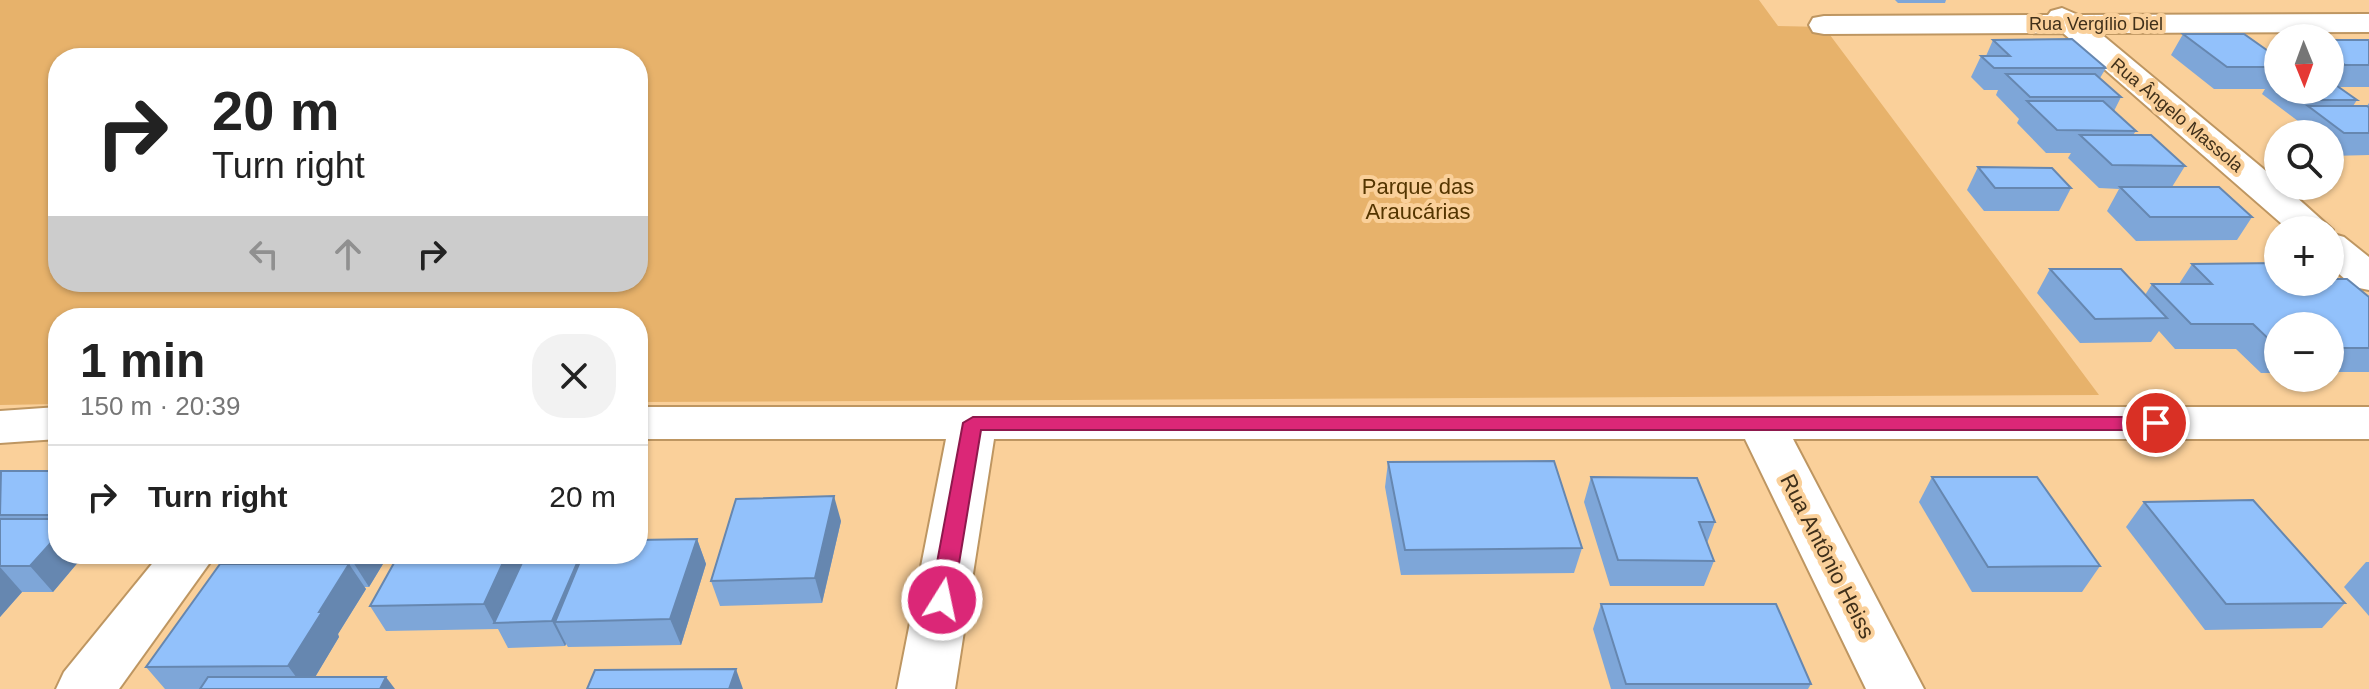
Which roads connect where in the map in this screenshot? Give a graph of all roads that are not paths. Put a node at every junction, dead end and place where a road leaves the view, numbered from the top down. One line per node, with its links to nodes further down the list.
1 (2042, 0): 3 (street, Rua Ângelo Massola)
2 (2369, 23): 3 (street, Rua Vergílio Diel)
3 (2071, 24): 4 (street, Rua Vergílio Diel); 5 (street, Rua Ângelo Massola)
4 (1824, 25)
5 (2297, 216)
6 (2344, 257): 7 (street)
7 (2369, 278)
8 (648, 423): 9 (street)
9 (973, 423): 12 (street); 16 (street)
10 (2369, 423): 12 (street)
11 (48, 424): 13 (street)
12 (1761, 424): 17 (street, Rua Antônio Heiss)
13 (0, 427)
14 (182, 564): 15 (street)
15 (85, 689)
16 (926, 689)
17 (1895, 689)

